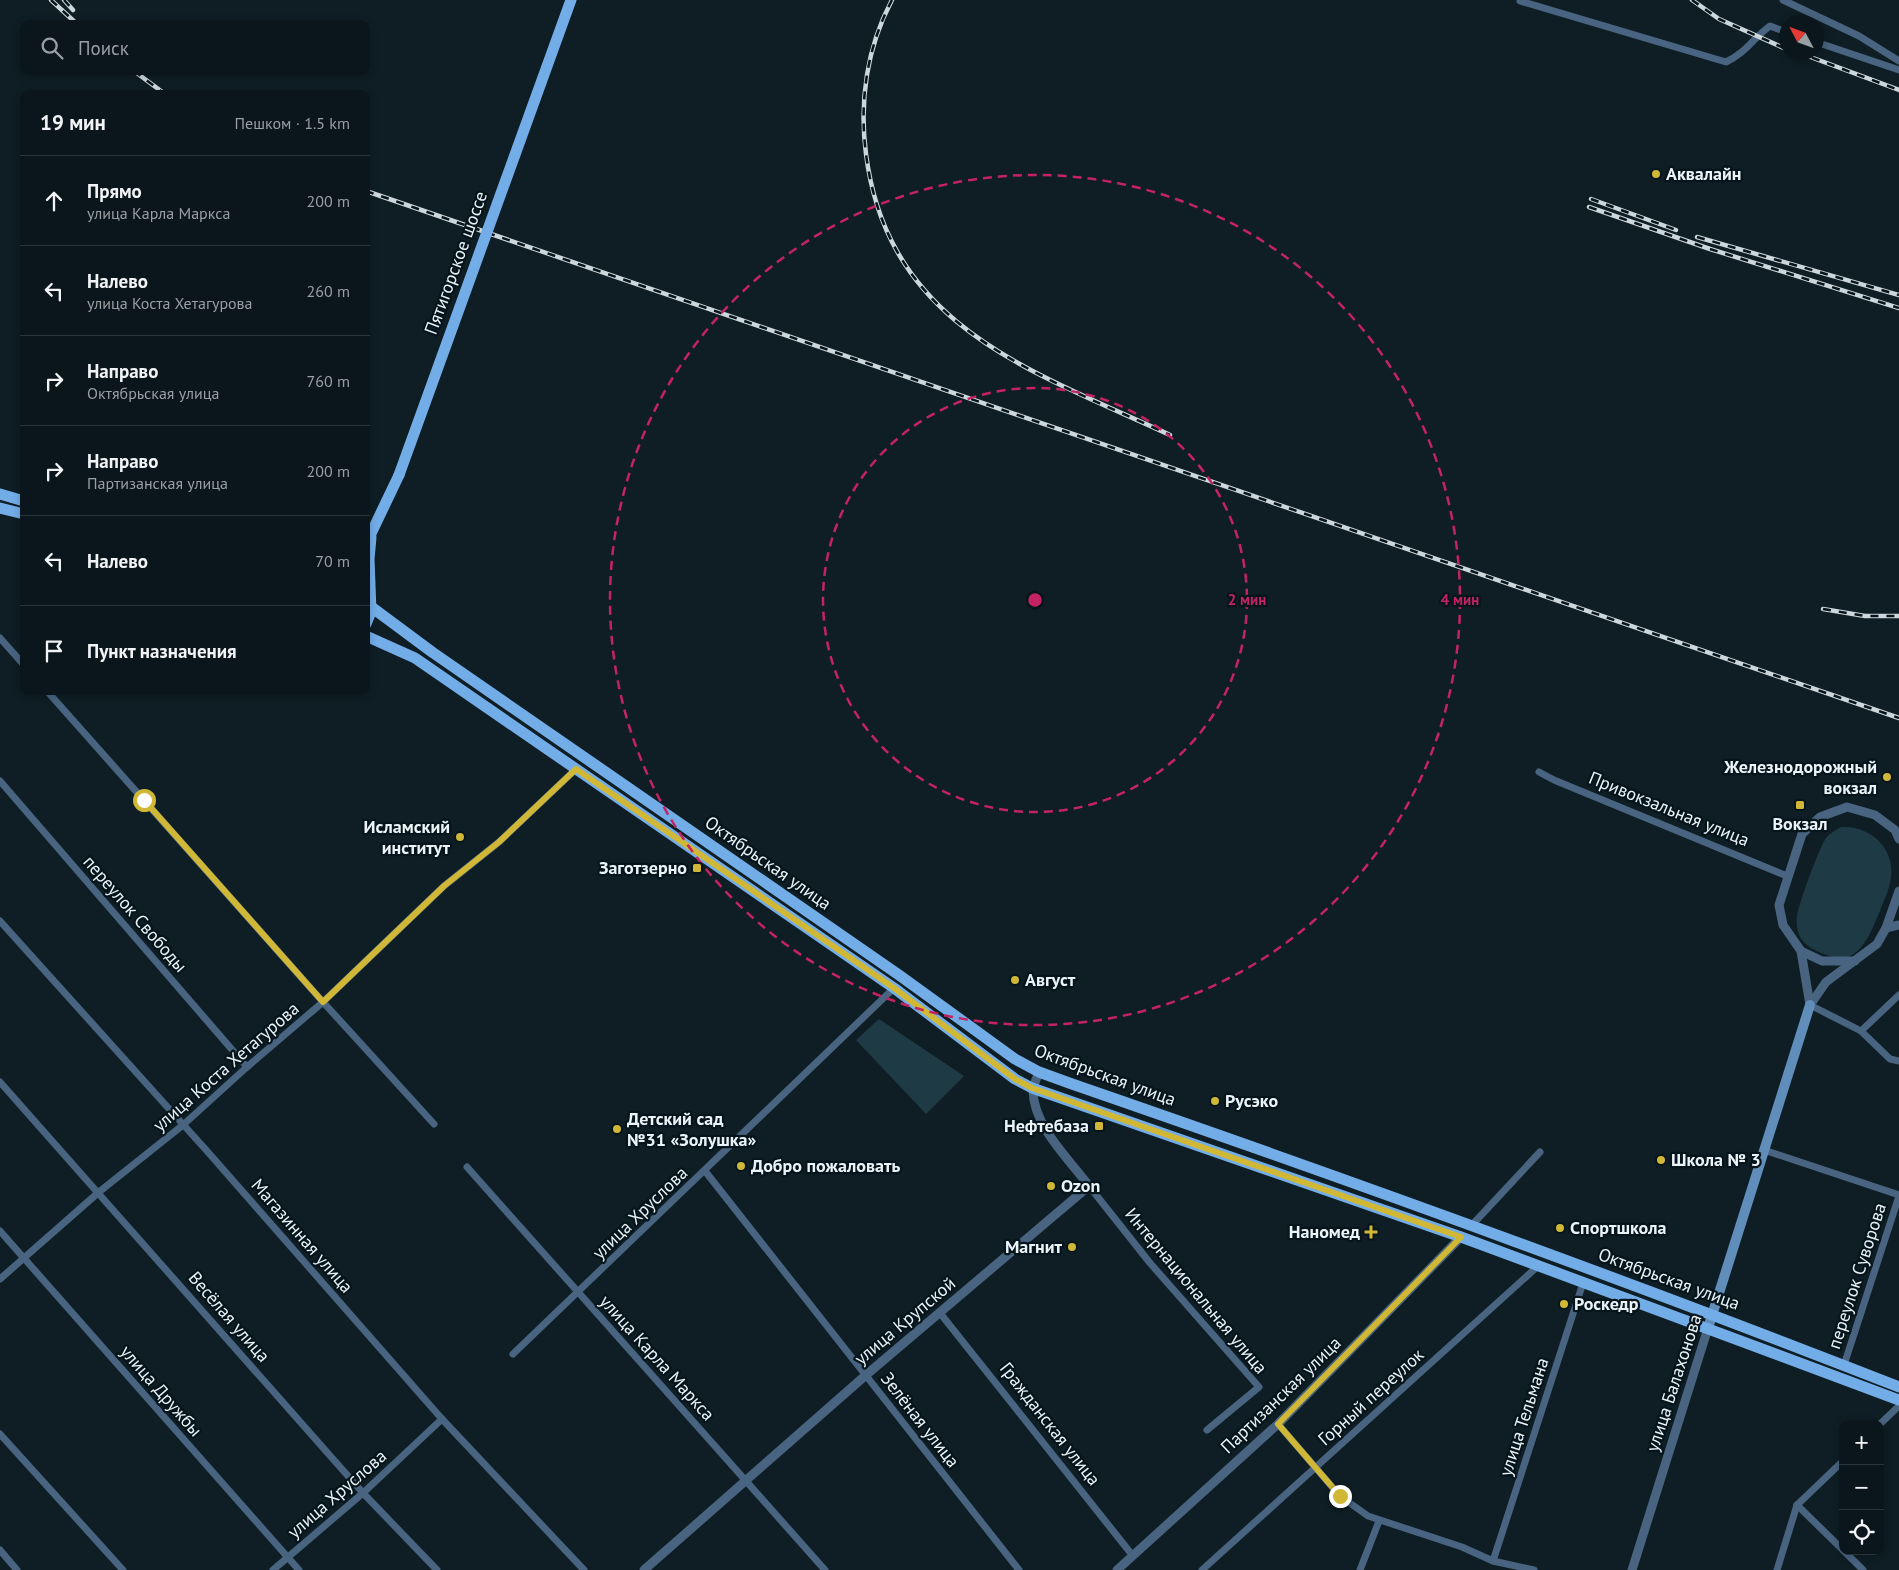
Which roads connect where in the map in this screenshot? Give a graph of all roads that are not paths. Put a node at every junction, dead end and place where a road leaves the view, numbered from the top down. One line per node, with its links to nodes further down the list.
1 (571, 0): 13 (main road, Пятигорское шоссе, bridge)
2 (1783, 0): 6 (street)
3 (1520, 1): 4 (street)
4 (1779, 29)
5 (1824, 45): 7 (street)
6 (1899, 61)
7 (1899, 70)
8 (0, 494): 9 (main road)
9 (20, 500)
10 (20, 502): 11 (main road)
11 (0, 508): 12 (main road)
12 (20, 513)
13 (370, 536)
14 (370, 606): 37 (main road, Октябрьская улица)
15 (0, 638): 17 (street)
16 (370, 638): 19 (main road, Октябрьская улица)
17 (20, 660)
18 (51, 695): 32 (street)
19 (576, 769): 30 (main road, Октябрьская улица); 32 (street, улица Коста Хетагурова)
20 (1540, 772): 23 (street, Привокзальная улица)
21 (0, 781): 36 (street, переулок Свободы)
22 (1899, 839): 23 (street, улица Балахонова)
23 (1787, 876): 28 (street, улица Балахонова)
24 (1899, 890): 27 (street, улица Балахонова)
25 (0, 921): 41 (street, Магазинная улица)
26 (1899, 925): 27 (street)
27 (1886, 928): 29 (street, улица Балахонова)
28 (1801, 951): 29 (street); 33 (street, улица Балахонова)
29 (1855, 962): 33 (street, улица Балахонова)
30 (894, 988): 39 (main road, Октябрьская улица); 45 (street, улица Хруслова)
31 (1899, 996): 34 (street)
32 (323, 1002): 36 (street, улица Коста Хетагурова); 40 (street)
33 (1810, 1006): 34 (street); 42 (main road, улица Балахонова)
34 (1861, 1031): 35 (street)
35 (1899, 1061)
36 (246, 1066): 41 (street, улица Коста Хетагурова)
37 (1039, 1072): 39 (street); 49 (main road, Октябрьская улица)
38 (0, 1082): 47 (street, Весёлая улица)
39 (1032, 1088): 46 (street); 51 (main road, Октябрьская улица)
40 (434, 1124)
41 (183, 1125): 47 (street, улица Коста Хетагурова); 66 (street, Магазинная улица)
42 (1764, 1150): 48 (street); 58 (main road, улица Балахонова)
43 (1540, 1152): 49 (street)
44 (467, 1167): 56 (street, улица Карла Маркса)
45 (705, 1171): 56 (street, улица Хруслова); 62 (street, Зелёная улица)
46 (1089, 1186): 57 (street, улица Крупской); 69 (street, Интернациональная улица)
47 (99, 1192): 52 (street, улица Коста Хетагурова); 74 (street, Весёлая улица)
48 (1899, 1196): 61 (street, переулок Суворова)
49 (1472, 1225): 58 (main road, Октябрьская улица)
50 (0, 1232): 52 (street, улица Дружбы)
51 (1461, 1237): 53 (main road, Октябрьская улица); 68 (street, Партизанская улица)
52 (23, 1257): 54 (street, улица Коста Хетагурова); 81 (street, улица Дружбы)
53 (1538, 1266): 55 (main road, Октябрьская улица); 72 (street, Горный переулок)
54 (0, 1279)
55 (1583, 1283): 59 (main road, Октябрьская улица); 82 (street, улица Тельмана)
56 (578, 1293): 60 (street, улица Хруслова); 73 (street, улица Карла Маркса)
57 (940, 1313): 62 (street, улица Крупской); 80 (street, Гражданская улица)
58 (1713, 1314): 59 (main road, улица Балахонова); 61 (main road, Октябрьская улица)
59 (1708, 1328): 64 (main road, Октябрьская улица); 98 (street, улица Балахонова)
60 (513, 1354)
61 (1844, 1366): 63 (main road, Октябрьская улица)
62 (866, 1375): 73 (street, улица Крупской); 92 (street, Зелёная улица)
63 (1899, 1387)
64 (1899, 1400)
65 (1899, 1406): 67 (street)
66 (442, 1419): 74 (street, улица Хруслова); 89 (street, Магазинная улица)
67 (1884, 1420)
68 (1278, 1424): 72 (street); 80 (street, Партизанская улица)
69 (1207, 1430)
70 (0, 1434): 85 (street)
71 (1839, 1464): 75 (street)
72 (1316, 1468): 76 (street); 95 (street, Горный переулок)
73 (746, 1480): 90 (street, улица Крупской); 91 (street, улица Карла Маркса)
74 (363, 1493): 81 (street, улица Хруслова); 88 (street, Весёлая улица)
75 (1797, 1504): 77 (street); 99 (street)
76 (1379, 1521): 82 (street); 96 (street)
77 (1839, 1547)
78 (0, 1550): 84 (street)
79 (1847, 1555): 100 (street)
80 (1133, 1556): 83 (street, Партизанская улица)
81 (287, 1557): 86 (street, улица Хруслова); 87 (street, улица Дружбы)
82 (1493, 1561): 97 (street)
83 (1126, 1562): 93 (street, Партизанская улица); 94 (street)
84 (17, 1570)
85 (123, 1570)
86 (273, 1570)
87 (299, 1570)
88 (437, 1570)
89 (584, 1570)
90 (644, 1570)
91 (825, 1570)
92 (1019, 1570)
93 (1117, 1570)
94 (1133, 1570)
95 (1202, 1570)
96 (1360, 1570)
97 (1534, 1570)
98 (1632, 1570)
99 (1777, 1570)
100 (1863, 1570)

